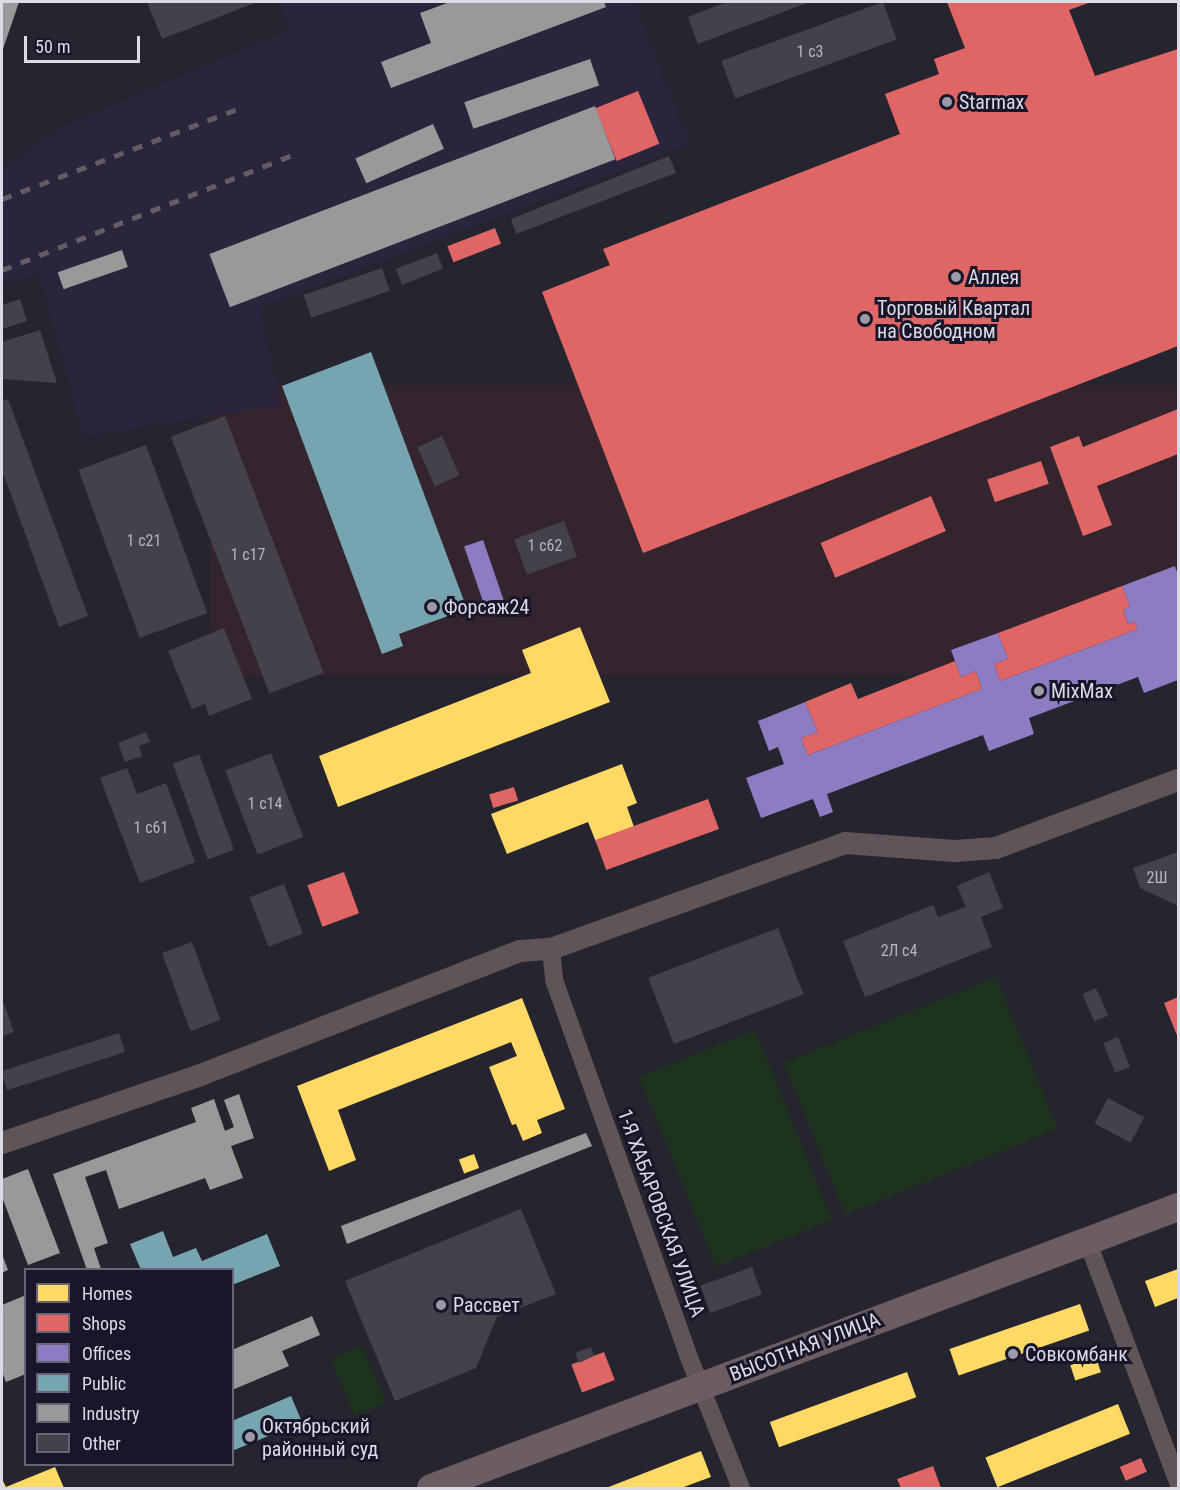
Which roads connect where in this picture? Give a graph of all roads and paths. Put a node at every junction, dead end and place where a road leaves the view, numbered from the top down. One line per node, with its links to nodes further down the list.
1 (1179, 780): 2 (street)
2 (551, 949): 3 (street); 6 (street, 1-Я ХАБАРОВСКАЯ УЛИЦА)
3 (2, 1143)
4 (1179, 1207): 5 (main road, ВЫСОТНАЯ УЛИЦА)
5 (1087, 1240): 6 (main road, ВЫСОТНАЯ УЛИЦА); 7 (street)
6 (701, 1386): 8 (main road, ВЫСОТНАЯ УЛИЦА); 9 (street, 1-Я ХАБАРОВСКАЯ УЛИЦА)
7 (1179, 1482)
8 (431, 1488)
9 (741, 1488)

